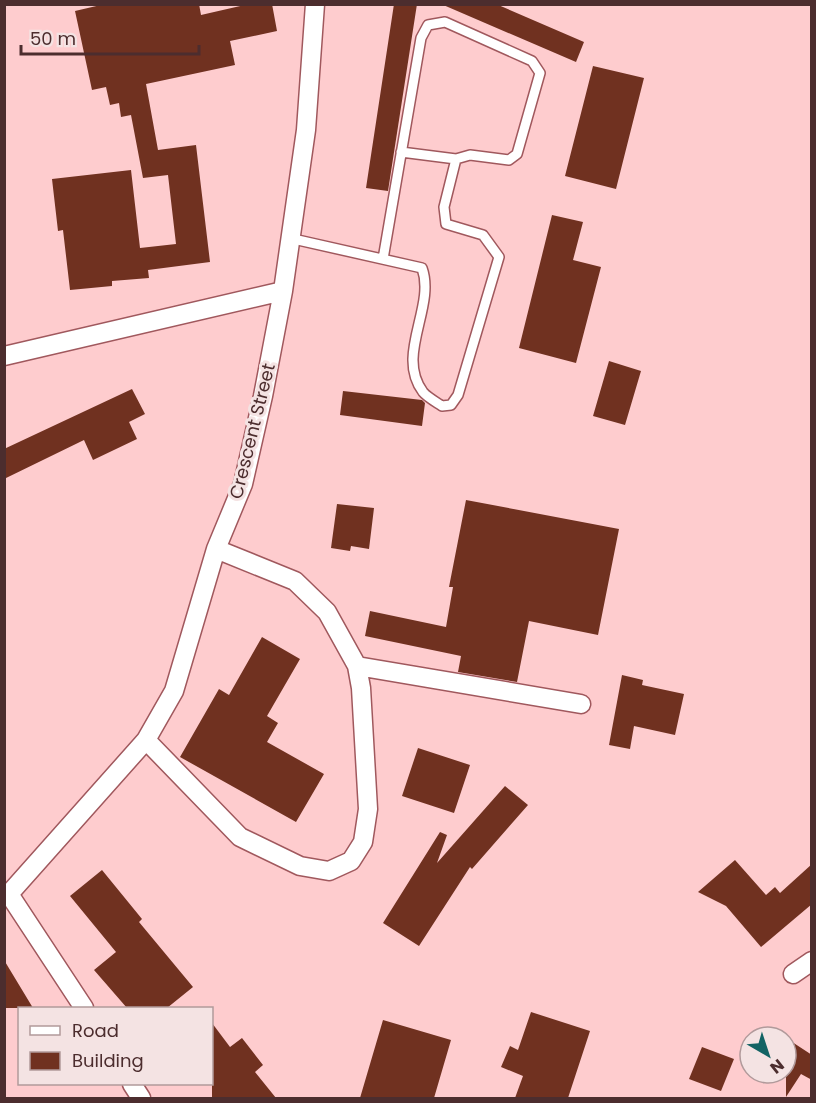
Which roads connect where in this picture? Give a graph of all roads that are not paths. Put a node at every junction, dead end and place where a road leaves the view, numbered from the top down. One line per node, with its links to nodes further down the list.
1 (315, 4): 4 (street, Crescent Street)
2 (401, 152): 3 (lane); 3 (lane); 5 (lane)
3 (456, 159): 5 (lane)
4 (289, 238): 5 (lane); 6 (street, Crescent Street)
5 (383, 260)
6 (283, 291): 7 (street); 8 (street, Crescent Street)
7 (4, 356)
8 (216, 549): 9 (street); 11 (street, Crescent Street)
9 (357, 666): 10 (street); 11 (street)
10 (580, 704)
11 (146, 740): 12 (street, Crescent Street)
12 (7, 893): 15 (street)
13 (812, 961): 14 (street)
14 (793, 974)
15 (83, 1007)
16 (133, 1085): 17 (street)
17 (141, 1098)

